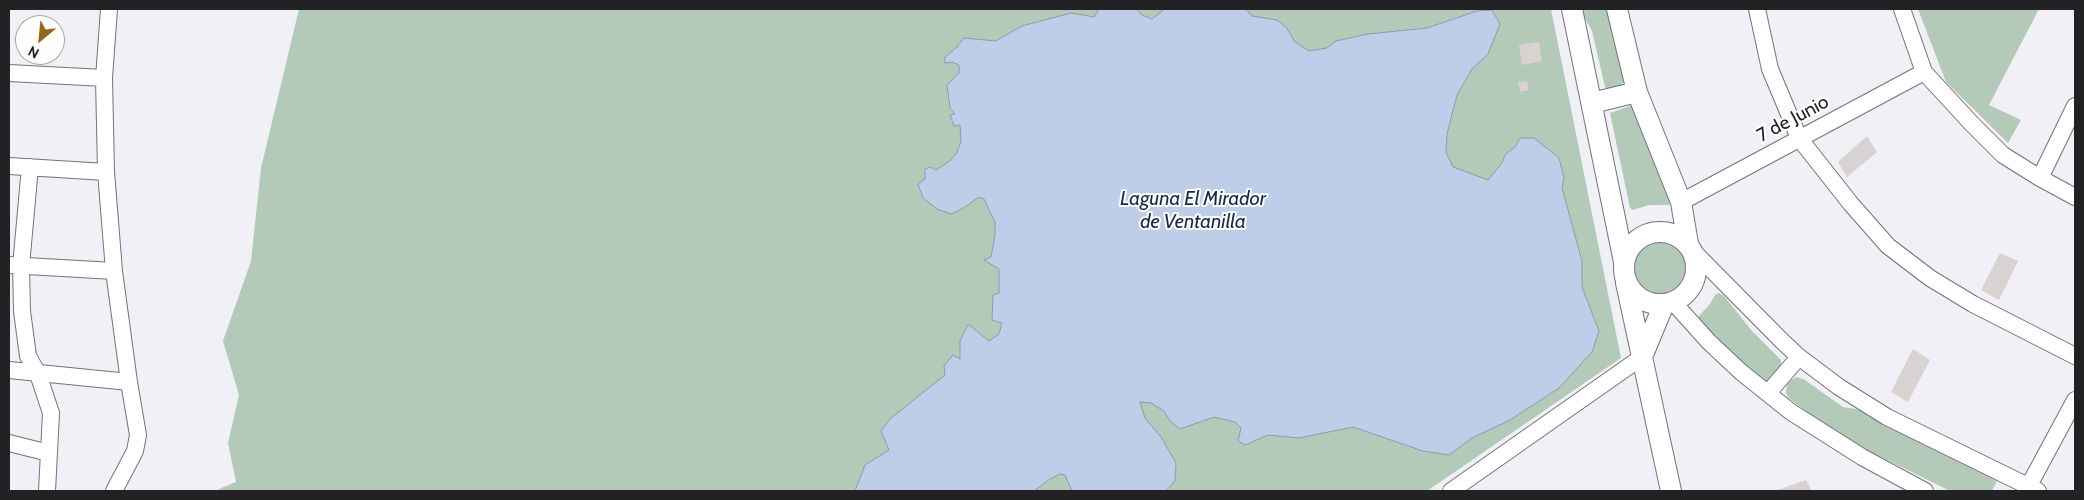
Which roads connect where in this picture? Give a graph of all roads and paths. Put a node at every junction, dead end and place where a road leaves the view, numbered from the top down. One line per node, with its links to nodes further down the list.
1 (109, 9): 8 (street)
2 (1572, 9): 10 (main road)
3 (1617, 9): 9 (main road)
4 (1757, 9): 12 (street)
5 (1902, 9): 6 (street)
6 (1924, 72): 12 (street, 7 de Junio); 16 (street)
7 (9, 73): 8 (street)
8 (104, 78): 15 (street)
9 (1637, 92): 10 (main road); 18 (main road)
10 (1592, 102): 21 (main road)
11 (2075, 106): 16 (street)
12 (1799, 138): 18 (street, 7 de Junio); 24 (street)
13 (9, 166): 14 (street)
14 (30, 167): 15 (street); 20 (street)
15 (106, 172): 22 (street)
16 (2040, 178): 17 (street)
17 (2075, 196)
18 (1681, 202): 19 (main road)
19 (1691, 248): 21 (main road); 23 (main road); 25 (street)
20 (15, 265): 22 (street); 28 (street)
21 (1624, 269): 23 (main road); 26 (main road)
22 (114, 271): 29 (street)
23 (1668, 303): 26 (main road); 30 (street)
24 (2075, 356)
25 (1800, 357): 30 (street); 34 (street)
26 (1642, 358): 37 (street); 38 (main road)
27 (9, 370): 28 (street)
28 (38, 374): 29 (street); 33 (street)
29 (128, 382): 36 (street)
30 (1768, 393): 39 (street)
31 (2075, 400): 34 (street)
32 (9, 444): 33 (street)
33 (49, 453): 35 (street)
34 (2031, 490)
35 (47, 491)
36 (114, 491)
37 (1451, 491)
38 (1671, 491)
39 (1925, 491)

